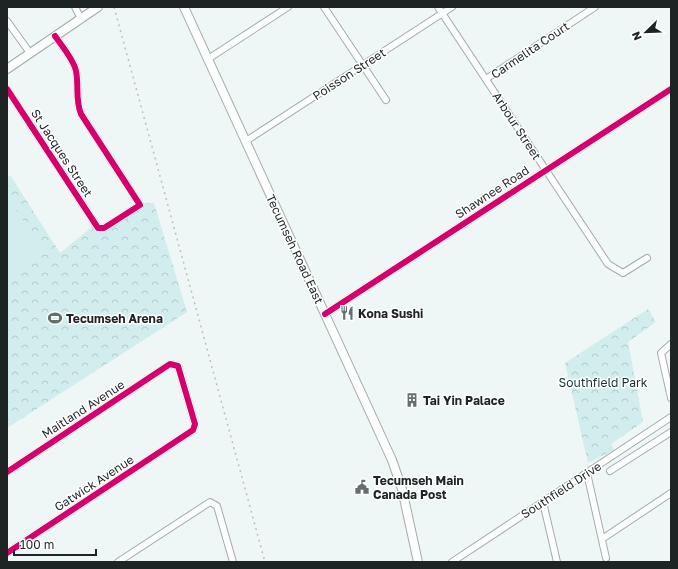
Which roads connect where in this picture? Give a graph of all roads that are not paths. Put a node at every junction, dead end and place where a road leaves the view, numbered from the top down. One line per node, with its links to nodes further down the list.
1 (75, 7): 10 (street)
2 (98, 7): 10 (main road)
3 (184, 7): 14 (main road, Tecumseh Road East)
4 (288, 7): 14 (street)
5 (324, 7): 15 (street)
6 (438, 7): 9 (street, Arbour Street)
7 (452, 7): 9 (street, Poisson Street)
8 (594, 7): 17 (street, Carmelita Court)
9 (442, 13): 15 (street, Poisson Street); 17 (street, Arbour Street)
10 (81, 19): 12 (main road)
11 (7, 21): 13 (street)
12 (55, 36): 13 (main road); 18 (street, St Jacques Street)
13 (30, 54): 16 (main road)
14 (208, 60): 22 (main road, Tecumseh Road East)
15 (363, 65): 21 (street); 22 (street, Poisson Street)
16 (7, 69)
17 (486, 79): 23 (street, Arbour Street)
18 (7, 89)
19 (669, 90): 20 (street); 23 (street, Shawnee Road)
20 (671, 98)
21 (386, 100)
22 (246, 142): 25 (main road, Tecumseh Road East)
23 (546, 170): 24 (street, Arbour Street); 25 (street, Shawnee Road)
24 (647, 258)
25 (325, 314): 41 (main road, Tecumseh Road East)
26 (671, 344): 28 (street)
27 (170, 364): 32 (street, Maitland Avenue); 37 (street, Gatwick Avenue)
28 (671, 398)
29 (671, 418): 33 (street, Southfield Drive)
30 (671, 432): 31 (street)
31 (610, 471)
32 (7, 472)
33 (586, 473): 35 (street, Southfield Drive); 36 (street)
34 (671, 493): 36 (street)
35 (543, 502): 42 (street, Southfield Drive); 43 (street)
36 (602, 539): 38 (street)
37 (7, 553)
38 (606, 558)
39 (118, 562): 40 (street)
40 (233, 562)
41 (418, 562)
42 (452, 562)
43 (558, 562)

